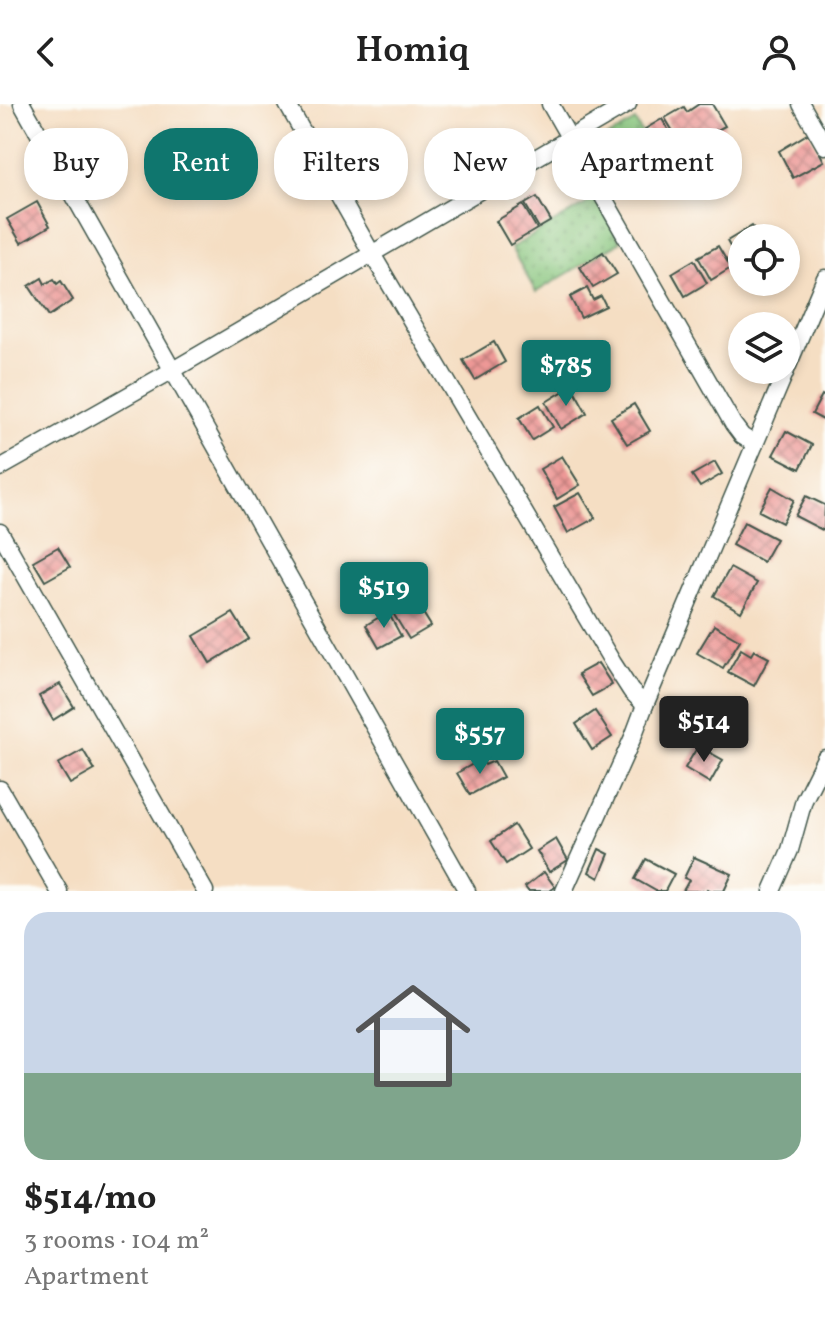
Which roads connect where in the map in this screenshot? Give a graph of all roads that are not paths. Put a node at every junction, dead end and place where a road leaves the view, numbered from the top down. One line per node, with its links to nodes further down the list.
1 (22, 104): 13 (street)
2 (287, 104): 11 (street)
3 (550, 104): 6 (street)
4 (628, 104): 7 (street)
5 (801, 104): 8 (street)
6 (564, 128)
7 (585, 128)
8 (825, 146)
9 (552, 147): 11 (street)
10 (605, 200): 14 (street)
11 (372, 254): 13 (street); 17 (street)
12 (825, 278): 14 (street)
13 (173, 370): 15 (street); 22 (street)
14 (755, 444): 17 (street)
15 (0, 468)
16 (0, 532): 21 (street)
17 (645, 705): 23 (street)
18 (825, 758): 24 (street)
19 (0, 789): 20 (street)
20 (59, 891)
21 (205, 891)
22 (467, 891)
23 (564, 891)
24 (772, 891)

